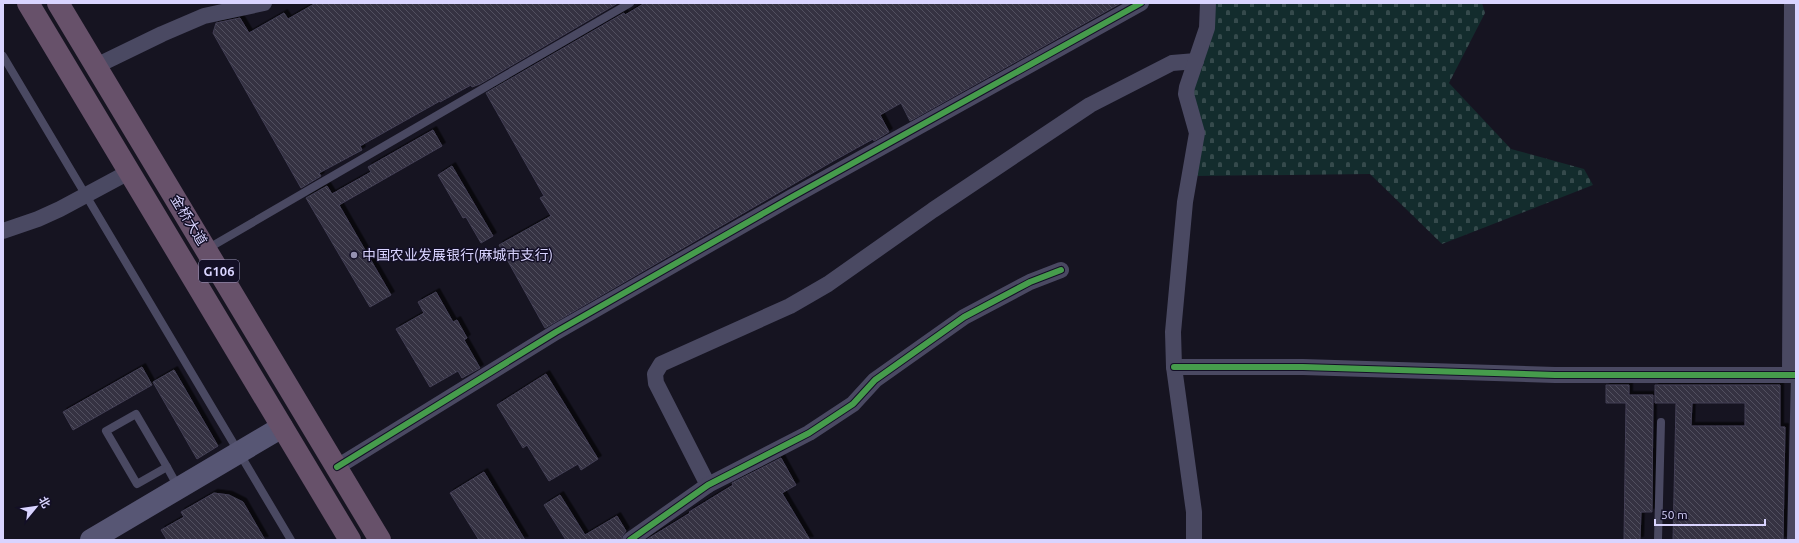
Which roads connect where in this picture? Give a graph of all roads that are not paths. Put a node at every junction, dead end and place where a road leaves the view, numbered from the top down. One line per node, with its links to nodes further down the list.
1 (28, 3): 11 (highway, 金桥大道 / G106)
2 (58, 3): 10 (highway, 金桥大道 / G106)
3 (264, 3): 10 (street)
4 (630, 3): 14 (lane)
5 (1141, 3): 22 (street)
6 (1208, 3): 9 (street)
7 (1792, 3): 17 (street)
8 (3, 56): 12 (lane)
9 (1196, 61): 16 (street); 23 (street)
10 (96, 66): 14 (highway, 金桥大道 / G106)
11 (129, 172): 12 (street); 19 (highway, 金桥大道 / G106)
12 (86, 195): 13 (street); 20 (lane)
13 (3, 231)
14 (206, 249): 22 (highway, 金桥大道 / G106)
15 (1061, 270): 23 (street)
16 (1174, 367): 17 (street); 30 (street)
17 (1794, 375): 32 (lane)
18 (1661, 422): 31 (lane)
19 (282, 427): 20 (street); 27 (highway, 金桥大道 / G106)
20 (240, 452): 24 (street); 26 (lane)
21 (167, 467): 21 (lane); 24 (lane)
22 (336, 467): 28 (highway, 金桥大道 / G106)
23 (708, 485): 29 (street)
24 (179, 488): 25 (street)
25 (91, 540)
26 (291, 540)
27 (350, 540)
28 (380, 540)
29 (630, 540)
30 (1194, 540)
31 (1658, 540)
32 (1791, 540)

